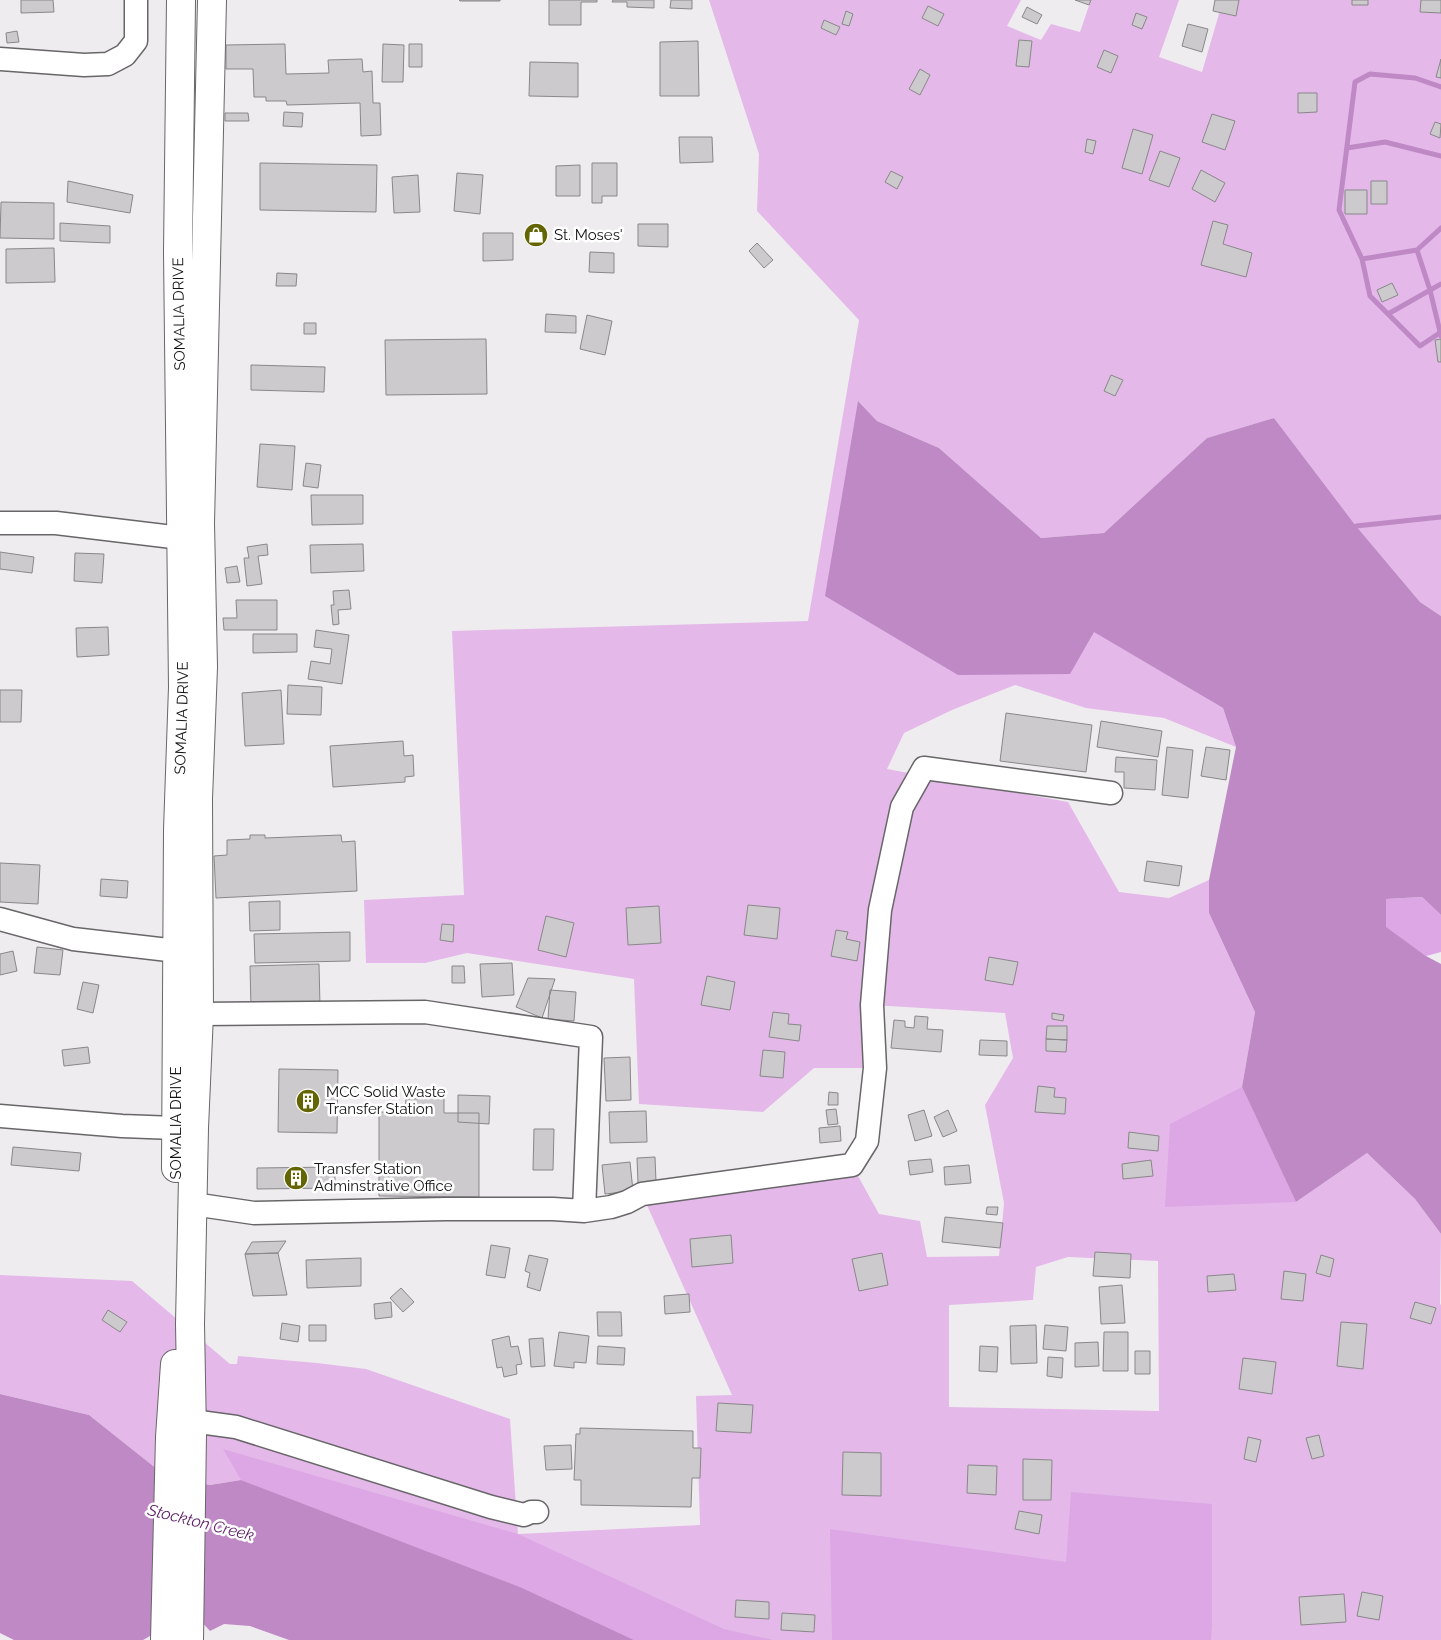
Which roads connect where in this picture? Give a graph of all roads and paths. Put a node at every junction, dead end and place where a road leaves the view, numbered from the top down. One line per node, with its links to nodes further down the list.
1 (136, 0): 4 (street)
2 (181, 0): 6 (main road, SOMALIA DRIVE)
3 (212, 0): 10 (main road, SOMALIA DRIVE)
4 (0, 60)
5 (0, 522): 6 (street)
6 (181, 538): 9 (main road, SOMALIA DRIVE)
7 (1111, 793): 14 (street)
8 (0, 919): 9 (street)
9 (177, 951): 12 (main road, SOMALIA DRIVE)
10 (199, 1014): 13 (main road, SOMALIA DRIVE); 14 (street)
11 (0, 1116): 12 (street)
12 (175, 1128): 15 (main road, SOMALIA DRIVE)
13 (193, 1204): 14 (street); 15 (main road, SOMALIA DRIVE)
14 (584, 1211)
15 (185, 1431): 16 (street); 17 (main road)
16 (537, 1512)
17 (177, 1637)

